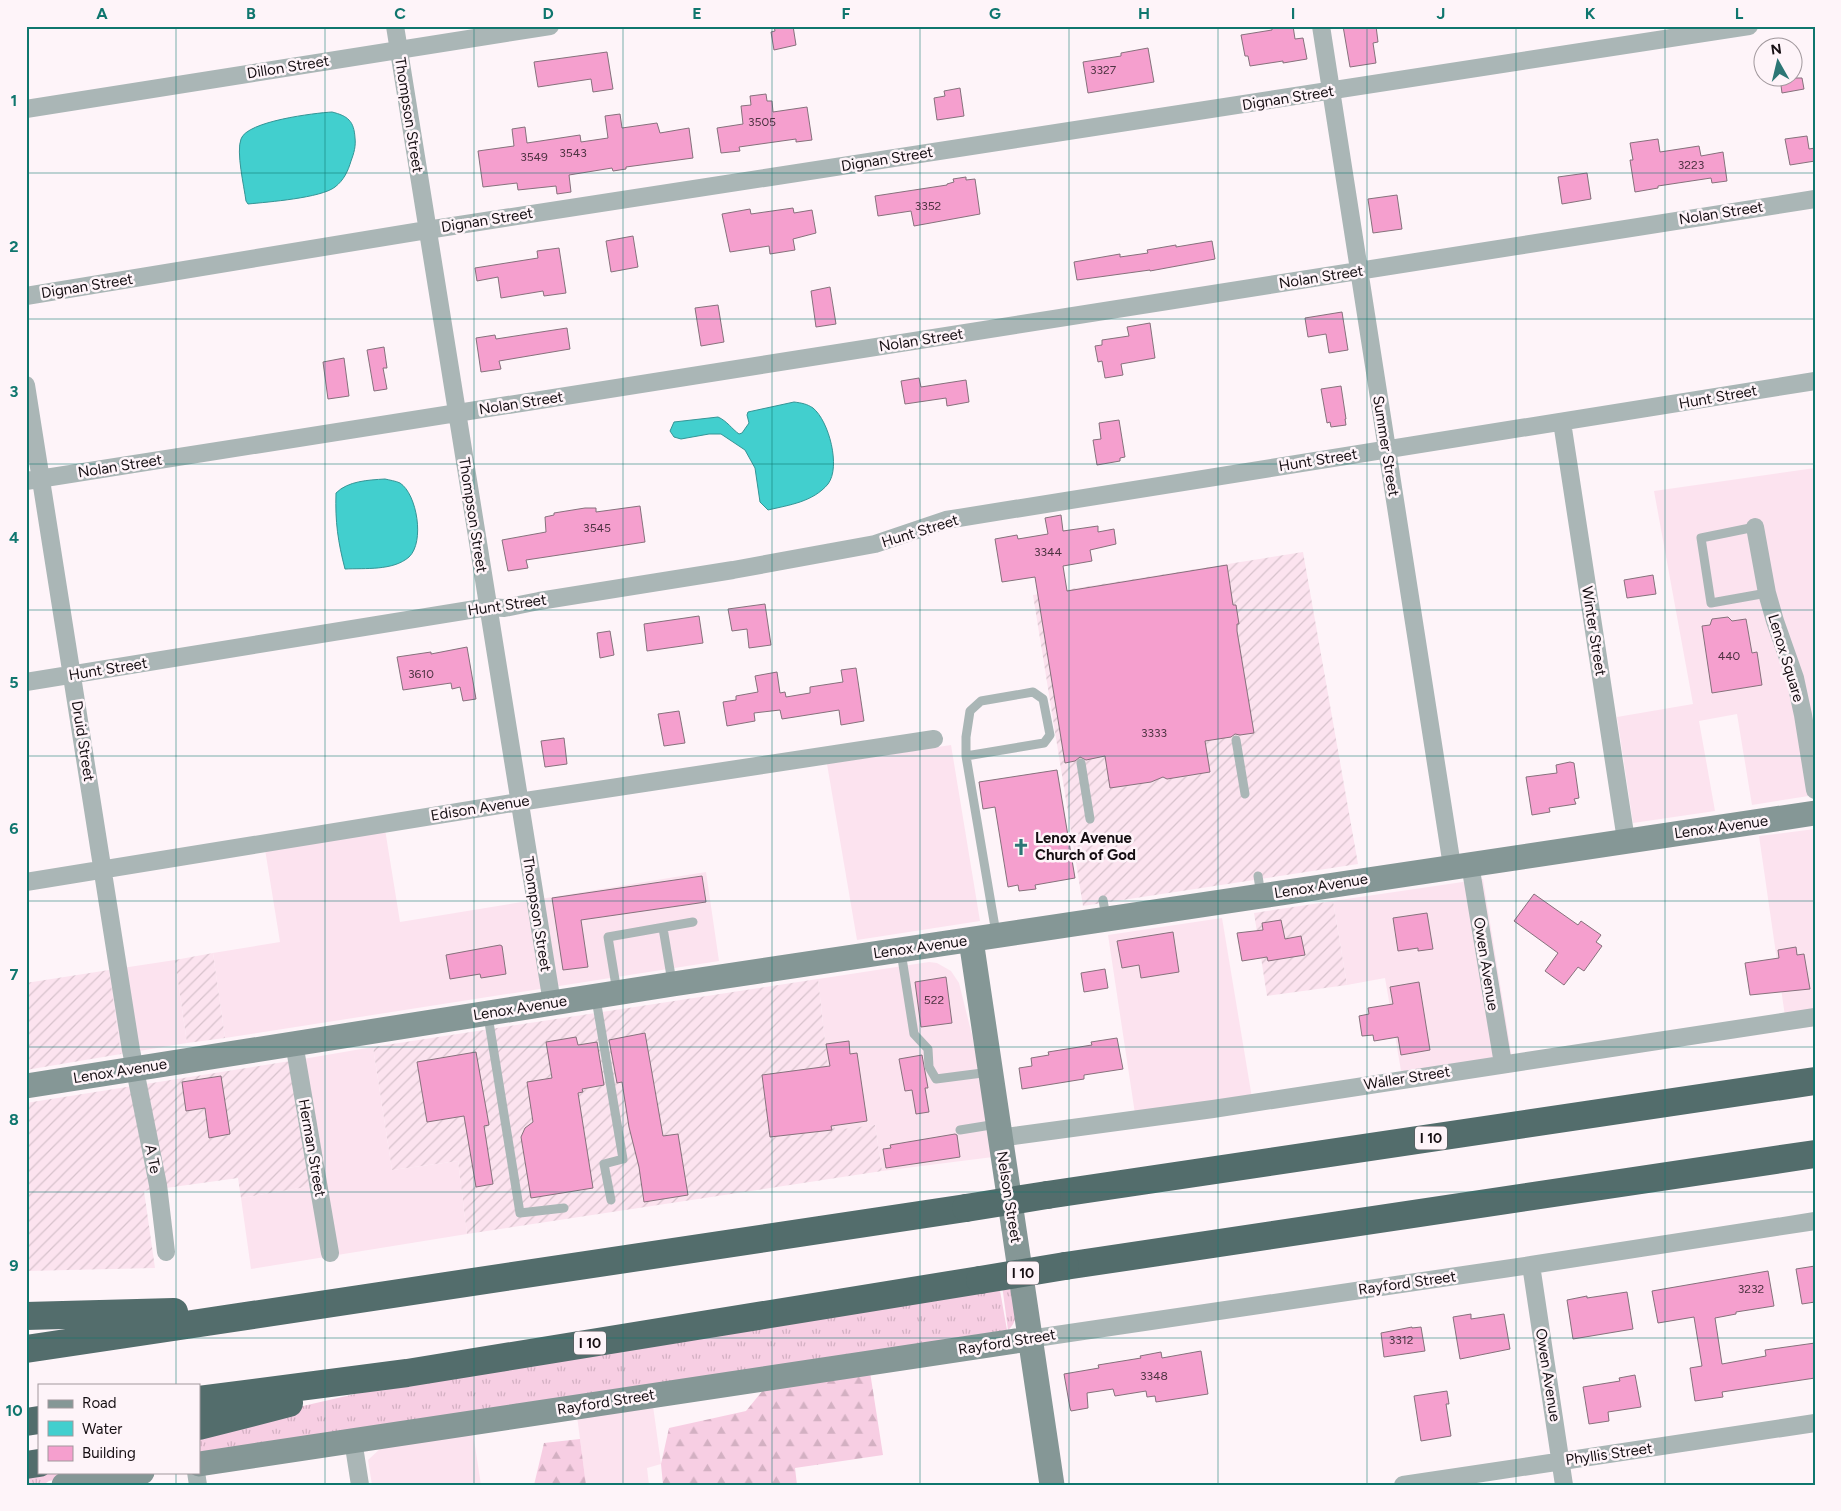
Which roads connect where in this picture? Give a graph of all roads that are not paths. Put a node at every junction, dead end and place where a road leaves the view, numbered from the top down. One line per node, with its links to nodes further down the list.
1 (395, 26): 5 (street, Thompson Street)
2 (550, 26): 5 (street, Dillon Street)
3 (1321, 26): 6 (street, Summer Street)
4 (1749, 26): 6 (street, Dignan Street)
5 (399, 50): 7 (street, Dillon Street); 9 (street, Thompson Street)
6 (1332, 92): 9 (street, Dignan Street); 10 (street, Summer Street)
7 (26, 109)
8 (1815, 199): 10 (street, Nolan Street)
9 (427, 230): 11 (street, Dignan Street); 14 (street, Thompson Street)
10 (1358, 271): 14 (street, Nolan Street); 16 (street, Summer Street)
11 (26, 296)
12 (1815, 381): 15 (street, Hunt Street)
13 (26, 385): 17 (street, Druid Street)
14 (457, 414): 17 (street, Nolan Street); 20 (street, Thompson Street)
15 (1562, 422): 16 (street, Hunt Street); 32 (street, Winter Street)
16 (1386, 449): 20 (street, Hunt Street); 33 (street, Summer Street)
17 (34, 480): 21 (street, Druid Street)
18 (1755, 527): 19 (street, Lenox Square); 19 (lane)
19 (1767, 593): 27 (street, Lenox Square)
20 (488, 607): 21 (street, Hunt Street); 29 (street, Thompson Street)
21 (72, 675): 22 (street, Hunt Street); 34 (street, Druid Street)
22 (26, 682)
23 (934, 739): 29 (street, Edison Avenue)
24 (1236, 740): 28 (lane)
25 (966, 756): 25 (lane); 38 (lane)
26 (1081, 763): 31 (lane)
27 (1815, 790)
28 (1245, 794)
29 (519, 802): 34 (street, Edison Avenue); 43 (street, Thompson Street)
30 (1815, 813): 32 (street, Lenox Avenue)
31 (1090, 820)
32 (1626, 840): 33 (street, Lenox Avenue)
33 (1461, 865): 38 (street, Lenox Avenue); 47 (street, Owen Avenue)
34 (103, 870): 35 (street, Edison Avenue); 48 (street, Druid Street)
35 (26, 882)
36 (693, 922): 37 (lane)
37 (663, 928): 41 (lane); 42 (lane)
38 (996, 936): 39 (street, Lenox Avenue)
39 (971, 940): 40 (street, Lenox Avenue); 49 (street, Nelson Street)
40 (901, 950): 41 (street, Lenox Avenue); 49 (lane)
41 (673, 984): 42 (street, Lenox Avenue)
42 (606, 994): 43 (street, Lenox Avenue); 55 (lane)
43 (552, 1003): 44 (street, Lenox Avenue)
44 (488, 1013): 46 (street, Lenox Avenue); 56 (lane)
45 (1815, 1017): 47 (street, Waller Street)
46 (294, 1044): 48 (street, Lenox Avenue); 59 (street, Herman Street)
47 (1503, 1064): 53 (street, Waller Street)
48 (135, 1068): 51 (street, Lenox Avenue); 58 (street, A Te)
49 (990, 1072): 53 (street, Nelson Street)
50 (1815, 1081): 61 (highway, I 10, bridge)
51 (26, 1086)
52 (960, 1130): 53 (lane)
53 (998, 1131): 63 (street, Nelson Street)
54 (1815, 1154): 65 (highway, I 10, bridge)
55 (611, 1200)
56 (564, 1208)
57 (1815, 1221): 60 (street, Rayford Street)
58 (166, 1252)
59 (330, 1253)
60 (1531, 1265): 63 (street, Rayford Street); 70 (street, Owen Avenue)
61 (452, 1286): 62 (highway); 64 (highway, I 10)
62 (26, 1316)
63 (1029, 1339): 69 (street, Rayford Street); 75 (street, Nelson Street)
64 (26, 1349)
65 (407, 1373): 66 (highway, I 10); 68 (highway)
66 (200, 1400)
67 (1815, 1423): 70 (street, Phyllis Street)
68 (200, 1426)
69 (353, 1440): 71 (street, Rayford Street); 74 (street)
70 (1561, 1461): 76 (street, Phyllis Street); 77 (street, Owen Avenue)
71 (200, 1464)
72 (130, 1474): 73 (street)
73 (64, 1485)
74 (360, 1485)
75 (1052, 1485)
76 (1403, 1485)
77 (1564, 1485)

